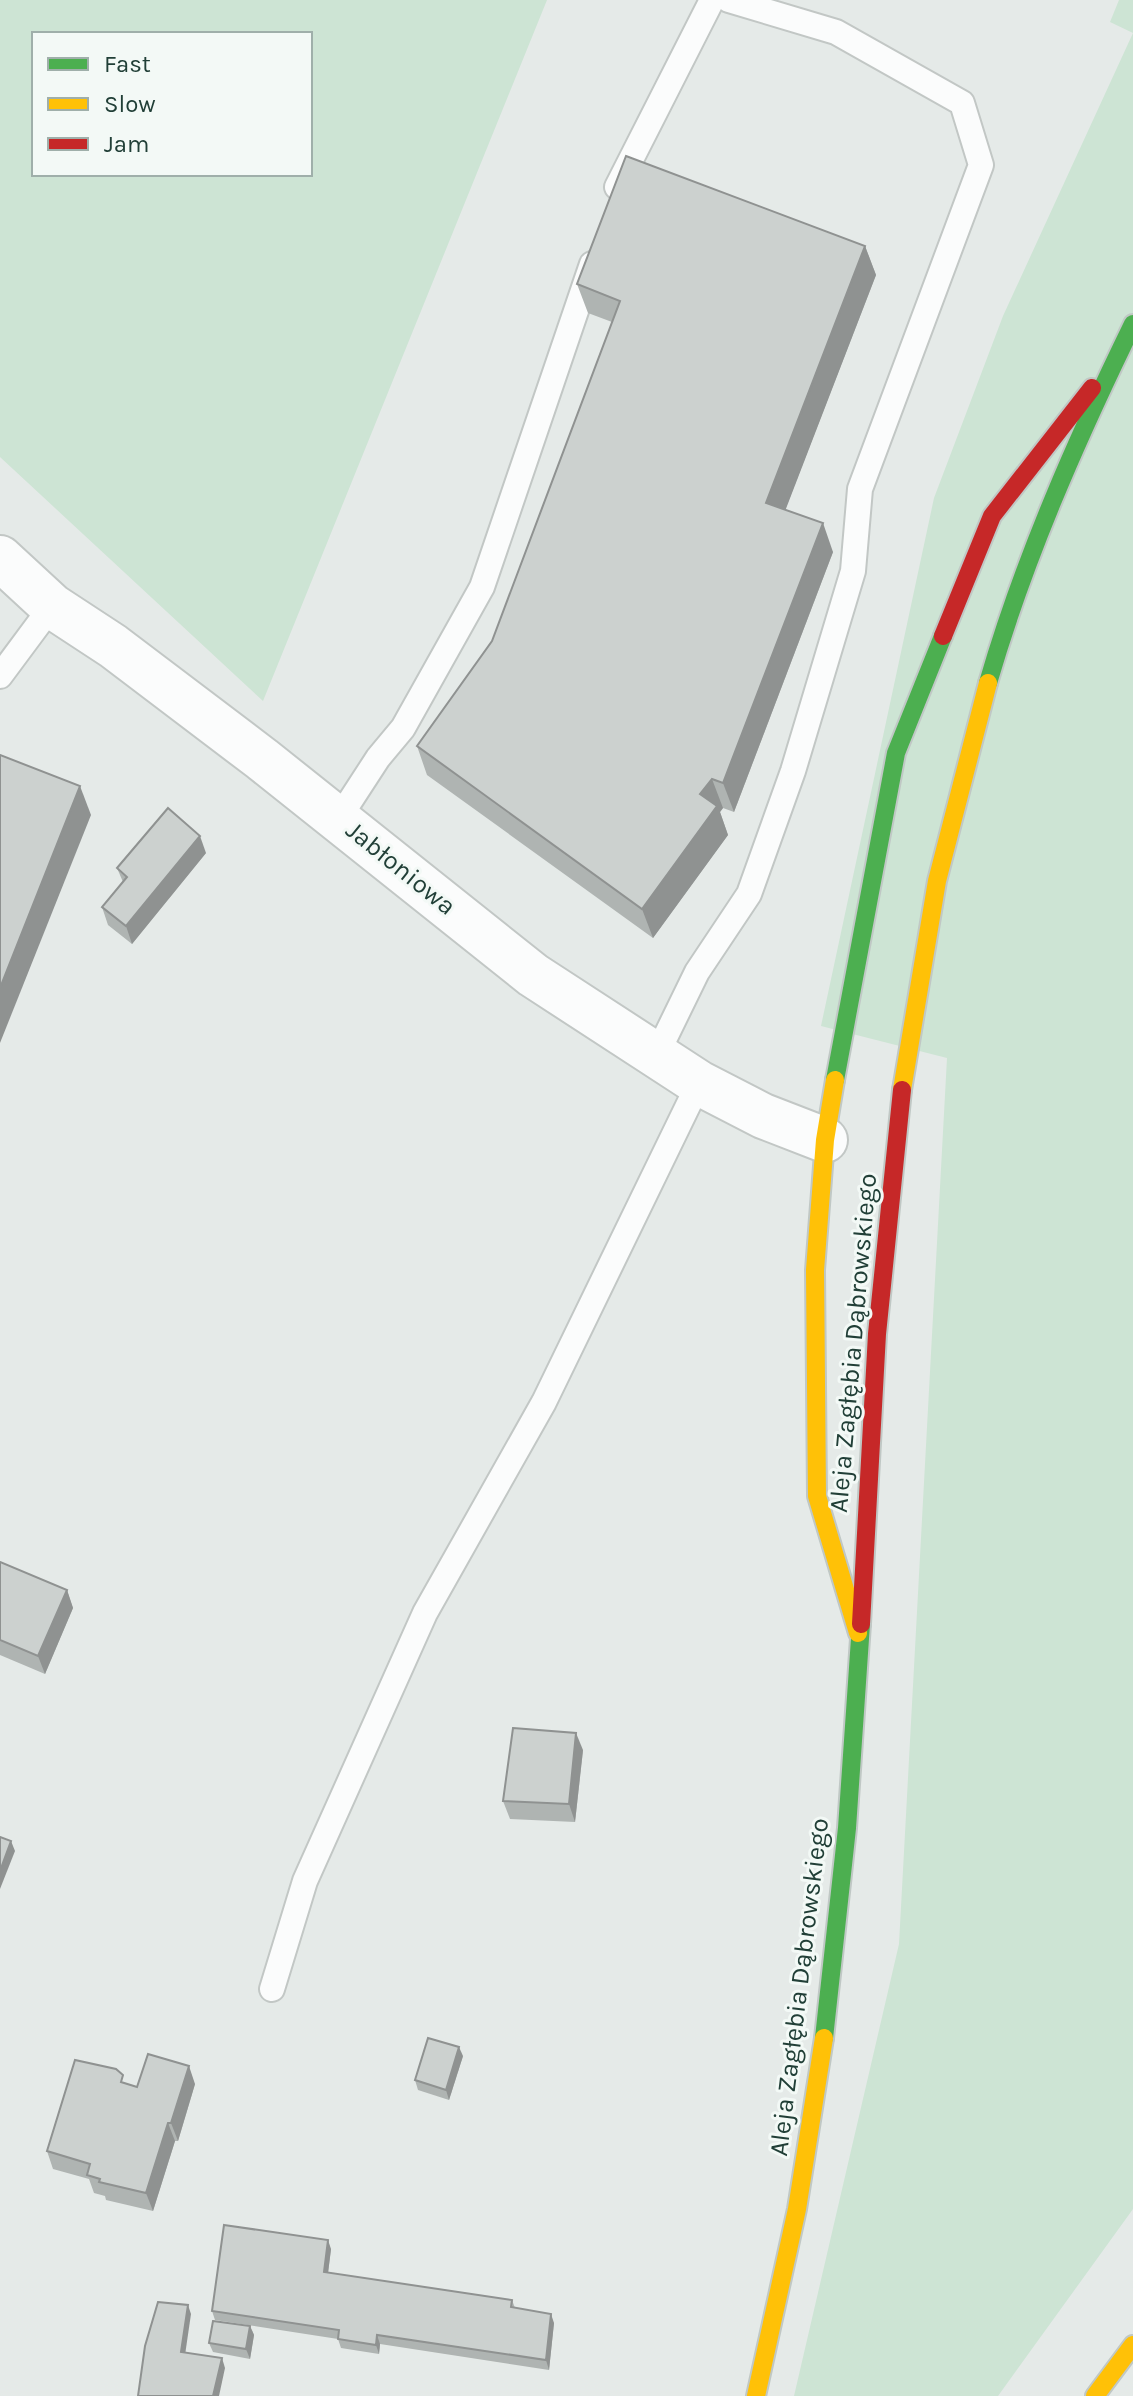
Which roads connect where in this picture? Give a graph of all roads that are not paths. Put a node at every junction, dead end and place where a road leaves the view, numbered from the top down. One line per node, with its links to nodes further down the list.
1 (712, 0): 3 (lane)
2 (729, 0): 11 (lane)
3 (611, 206)
4 (601, 235): 10 (lane)
5 (1133, 324): 6 (main road, Aleja Zagłębia Dąbrowskiego)
6 (1113, 362): 13 (main road); 14 (main road, Aleja Zagłębia Dąbrowskiego)
7 (0, 558): 8 (street, Jabłoniowa)
8 (52, 606): 9 (lane); 10 (street, Jabłoniowa)
9 (0, 676)
10 (339, 818): 11 (street, Jabłoniowa)
11 (657, 1054): 12 (street, Jabłoniowa)
12 (699, 1083): 13 (street, Jabłoniowa); 15 (lane)
13 (825, 1140): 14 (main road)
14 (860, 1639): 17 (main road, Aleja Zagłębia Dąbrowskiego)
15 (272, 1989)
16 (1133, 2345): 18 (main road)
17 (756, 2396)
18 (1095, 2396)

